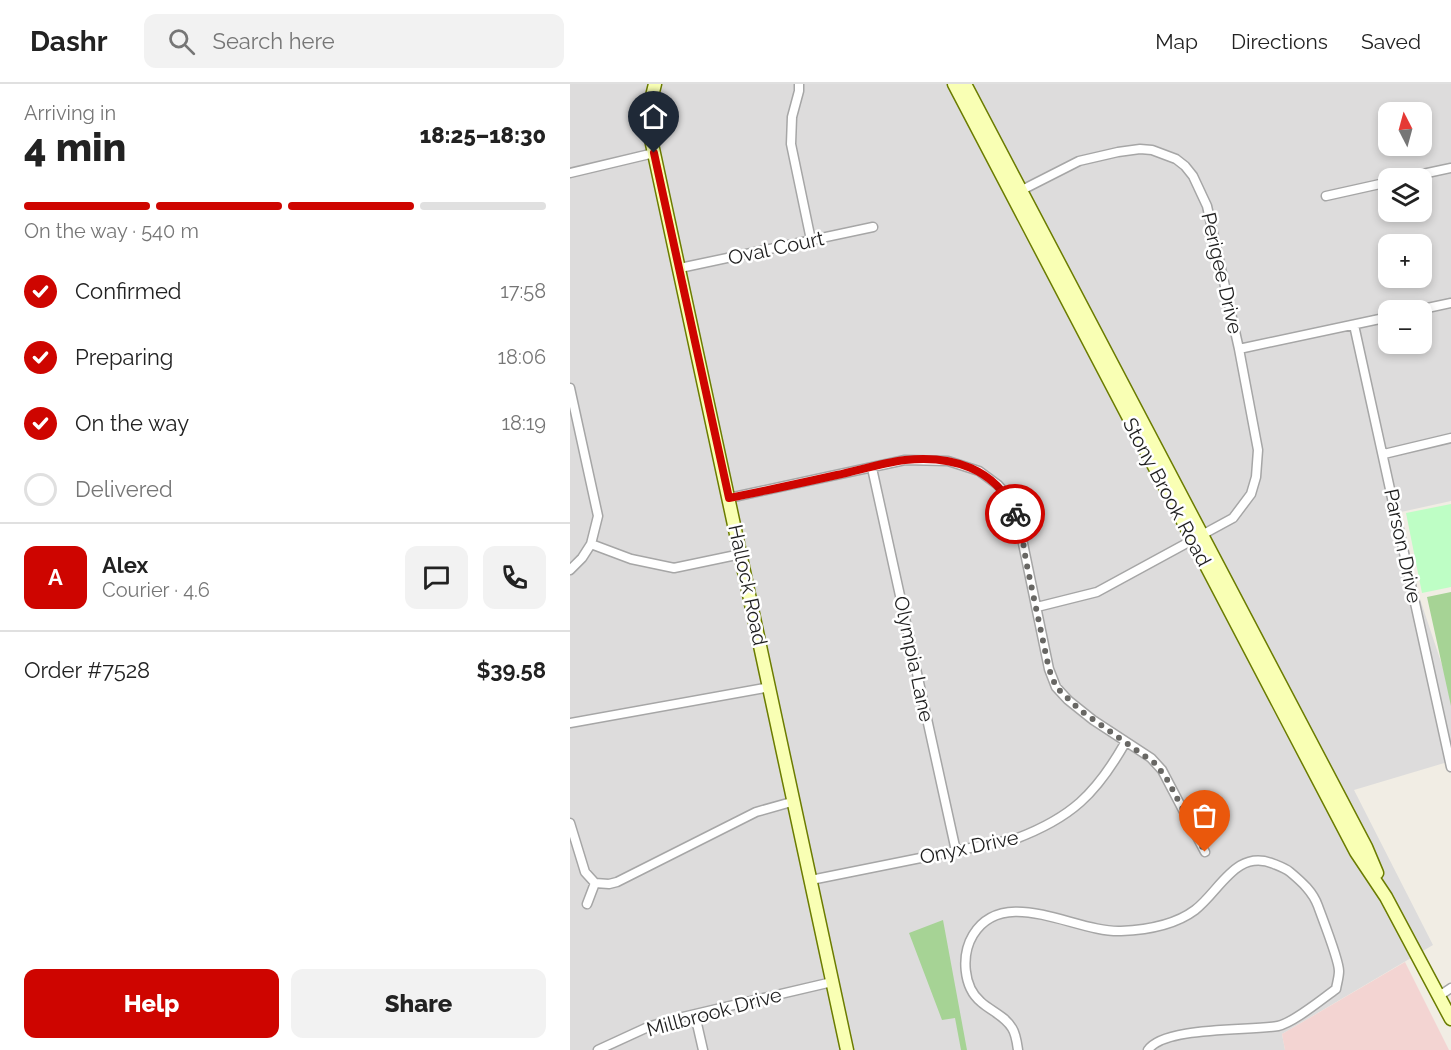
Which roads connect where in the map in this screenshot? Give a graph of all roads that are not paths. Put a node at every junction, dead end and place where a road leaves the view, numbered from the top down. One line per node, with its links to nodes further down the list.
1 (655, 84): 4 (main road, Hallock Road)
2 (799, 84): 12 (street)
3 (964, 86): 9 (main road, Stony Brook Road)
4 (654, 153): 7 (street); 13 (main road, Hallock Road)
5 (1451, 168): 6 (street)
6 (1432, 172)
7 (570, 173)
8 (1378, 184): 10 (street)
9 (1016, 193): 18 (street, Perigee Drive); 26 (main road, Stony Brook Road)
10 (1326, 196)
11 (873, 227): 12 (street, Oval Court)
12 (811, 240): 13 (street, Oval Court)
13 (680, 268): 25 (main road, Hallock Road)
14 (1451, 303): 15 (street)
15 (1432, 307)
16 (1378, 320): 17 (street)
17 (1354, 325): 18 (street); 23 (street, Parson Drive)
18 (1239, 350): 26 (street, Perigee Drive)
19 (570, 388): 21 (street)
20 (1451, 438): 23 (street)
21 (581, 444): 22 (street); 27 (street)
22 (570, 446)
23 (1384, 454): 34 (street, Parson Drive)
24 (872, 468): 25 (street); 30 (street); 37 (street, Olympia Lane)
25 (729, 498): 28 (main road, Hallock Road)
26 (1198, 538): 30 (street, Perigee Drive); 44 (main road, Stony Brook Road)
27 (591, 544): 28 (street); 29 (street)
28 (741, 554): 31 (main road, Hallock Road)
29 (570, 570)
30 (1037, 607): 33 (street)
31 (770, 687): 32 (street); 35 (main road, Hallock Road)
32 (570, 723)
33 (1125, 743): 37 (street, Onyx Drive); 38 (street)
34 (1451, 767)
35 (795, 801): 39 (main road, Hallock Road); 40 (street)
36 (570, 824): 40 (street)
37 (956, 851): 39 (street, Onyx Drive)
38 (1205, 852)
39 (811, 880): 42 (main road, Hallock Road)
40 (596, 883): 41 (street)
41 (586, 904)
42 (832, 982): 45 (street, Millbrook Drive); 49 (main road, Hallock Road)
43 (1451, 988): 44 (street)
44 (1439, 996): 46 (main road, Stony Brook Road)
45 (695, 1015): 47 (street, Millbrook Drive); 48 (street)
46 (1451, 1019)
47 (598, 1050)
48 (703, 1050)
49 (847, 1050)
50 (1018, 1050): 51 (street)
51 (1148, 1050)

